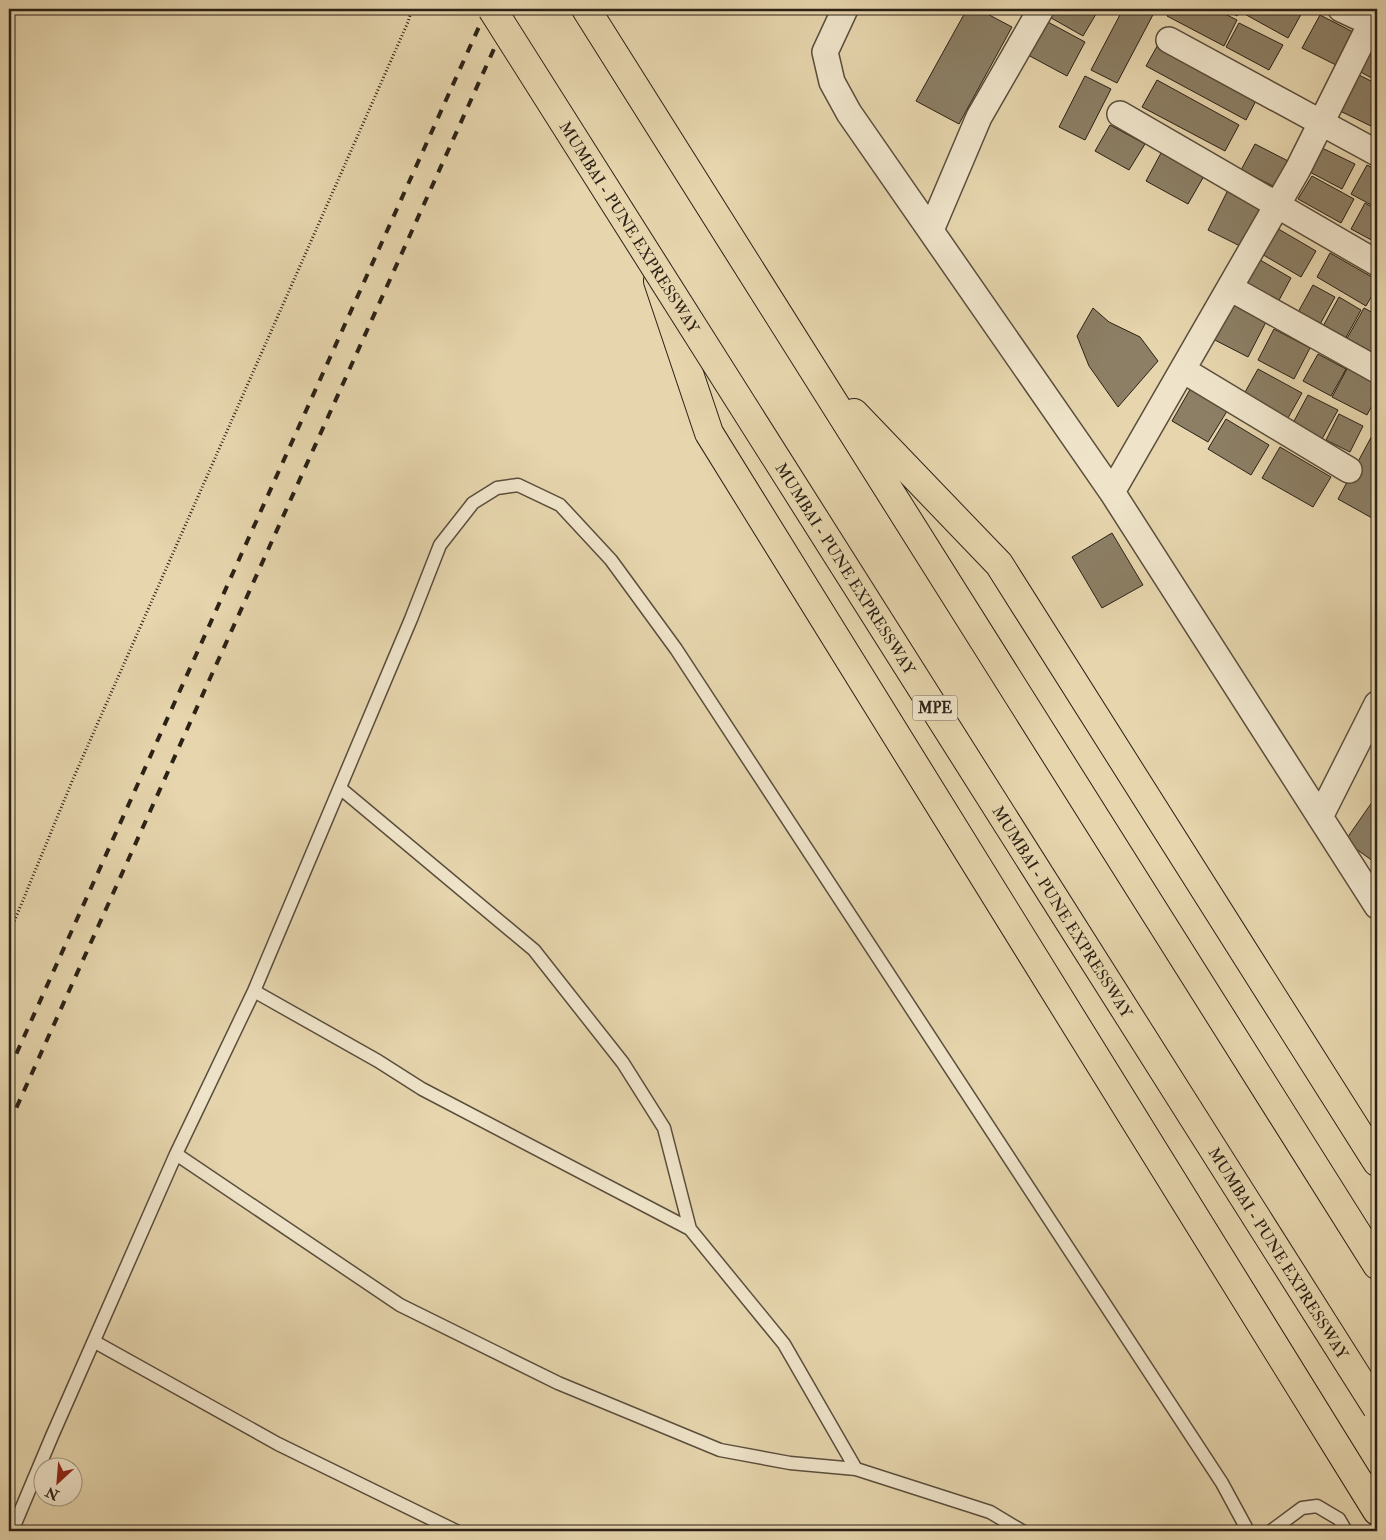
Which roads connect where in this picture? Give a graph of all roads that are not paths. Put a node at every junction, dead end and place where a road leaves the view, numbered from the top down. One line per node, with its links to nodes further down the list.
1 (492, 9): 13 (highway, MUMBAI - PUNE EXPRESSWAY / MPE, bridge)
2 (586, 9): 16 (highway)
3 (845, 9): 12 (street)
4 (1041, 9): 12 (street)
5 (1341, 9): 6 (street)
6 (1374, 17): 9 (street)
7 (1169, 40): 9 (street)
8 (1120, 114): 11 (street)
9 (1322, 123): 10 (street); 11 (street)
10 (1377, 153)
11 (1278, 206): 14 (street); 15 (street)
12 (931, 230): 20 (street)
13 (651, 259): 31 (highway, MUMBAI - PUNE EXPRESSWAY / MPE, bridge); 33 (highway, bridge)
14 (1377, 263)
15 (1230, 288): 17 (street); 18 (street)
16 (814, 370): 27 (highway); 29 (highway)
17 (1183, 370): 19 (street); 20 (street)
18 (1377, 370)
19 (1349, 470)
20 (1112, 492): 23 (street)
21 (1377, 704): 23 (street)
22 (340, 788): 25 (lane); 28 (lane); 37 (lane)
23 (1320, 817): 24 (street)
24 (1377, 906)
25 (254, 991): 26 (lane); 28 (lane)
26 (176, 1154): 30 (lane); 32 (lane)
27 (1377, 1162)
28 (690, 1229): 32 (lane)
29 (1377, 1265)
30 (94, 1342): 34 (lane); 35 (lane)
31 (1377, 1408)
32 (856, 1470): 36 (lane)
33 (1377, 1511)
34 (14, 1531)
35 (456, 1531)
36 (1022, 1531)
37 (1248, 1531)
38 (1270, 1531): 39 (lane)
39 (1346, 1531)

